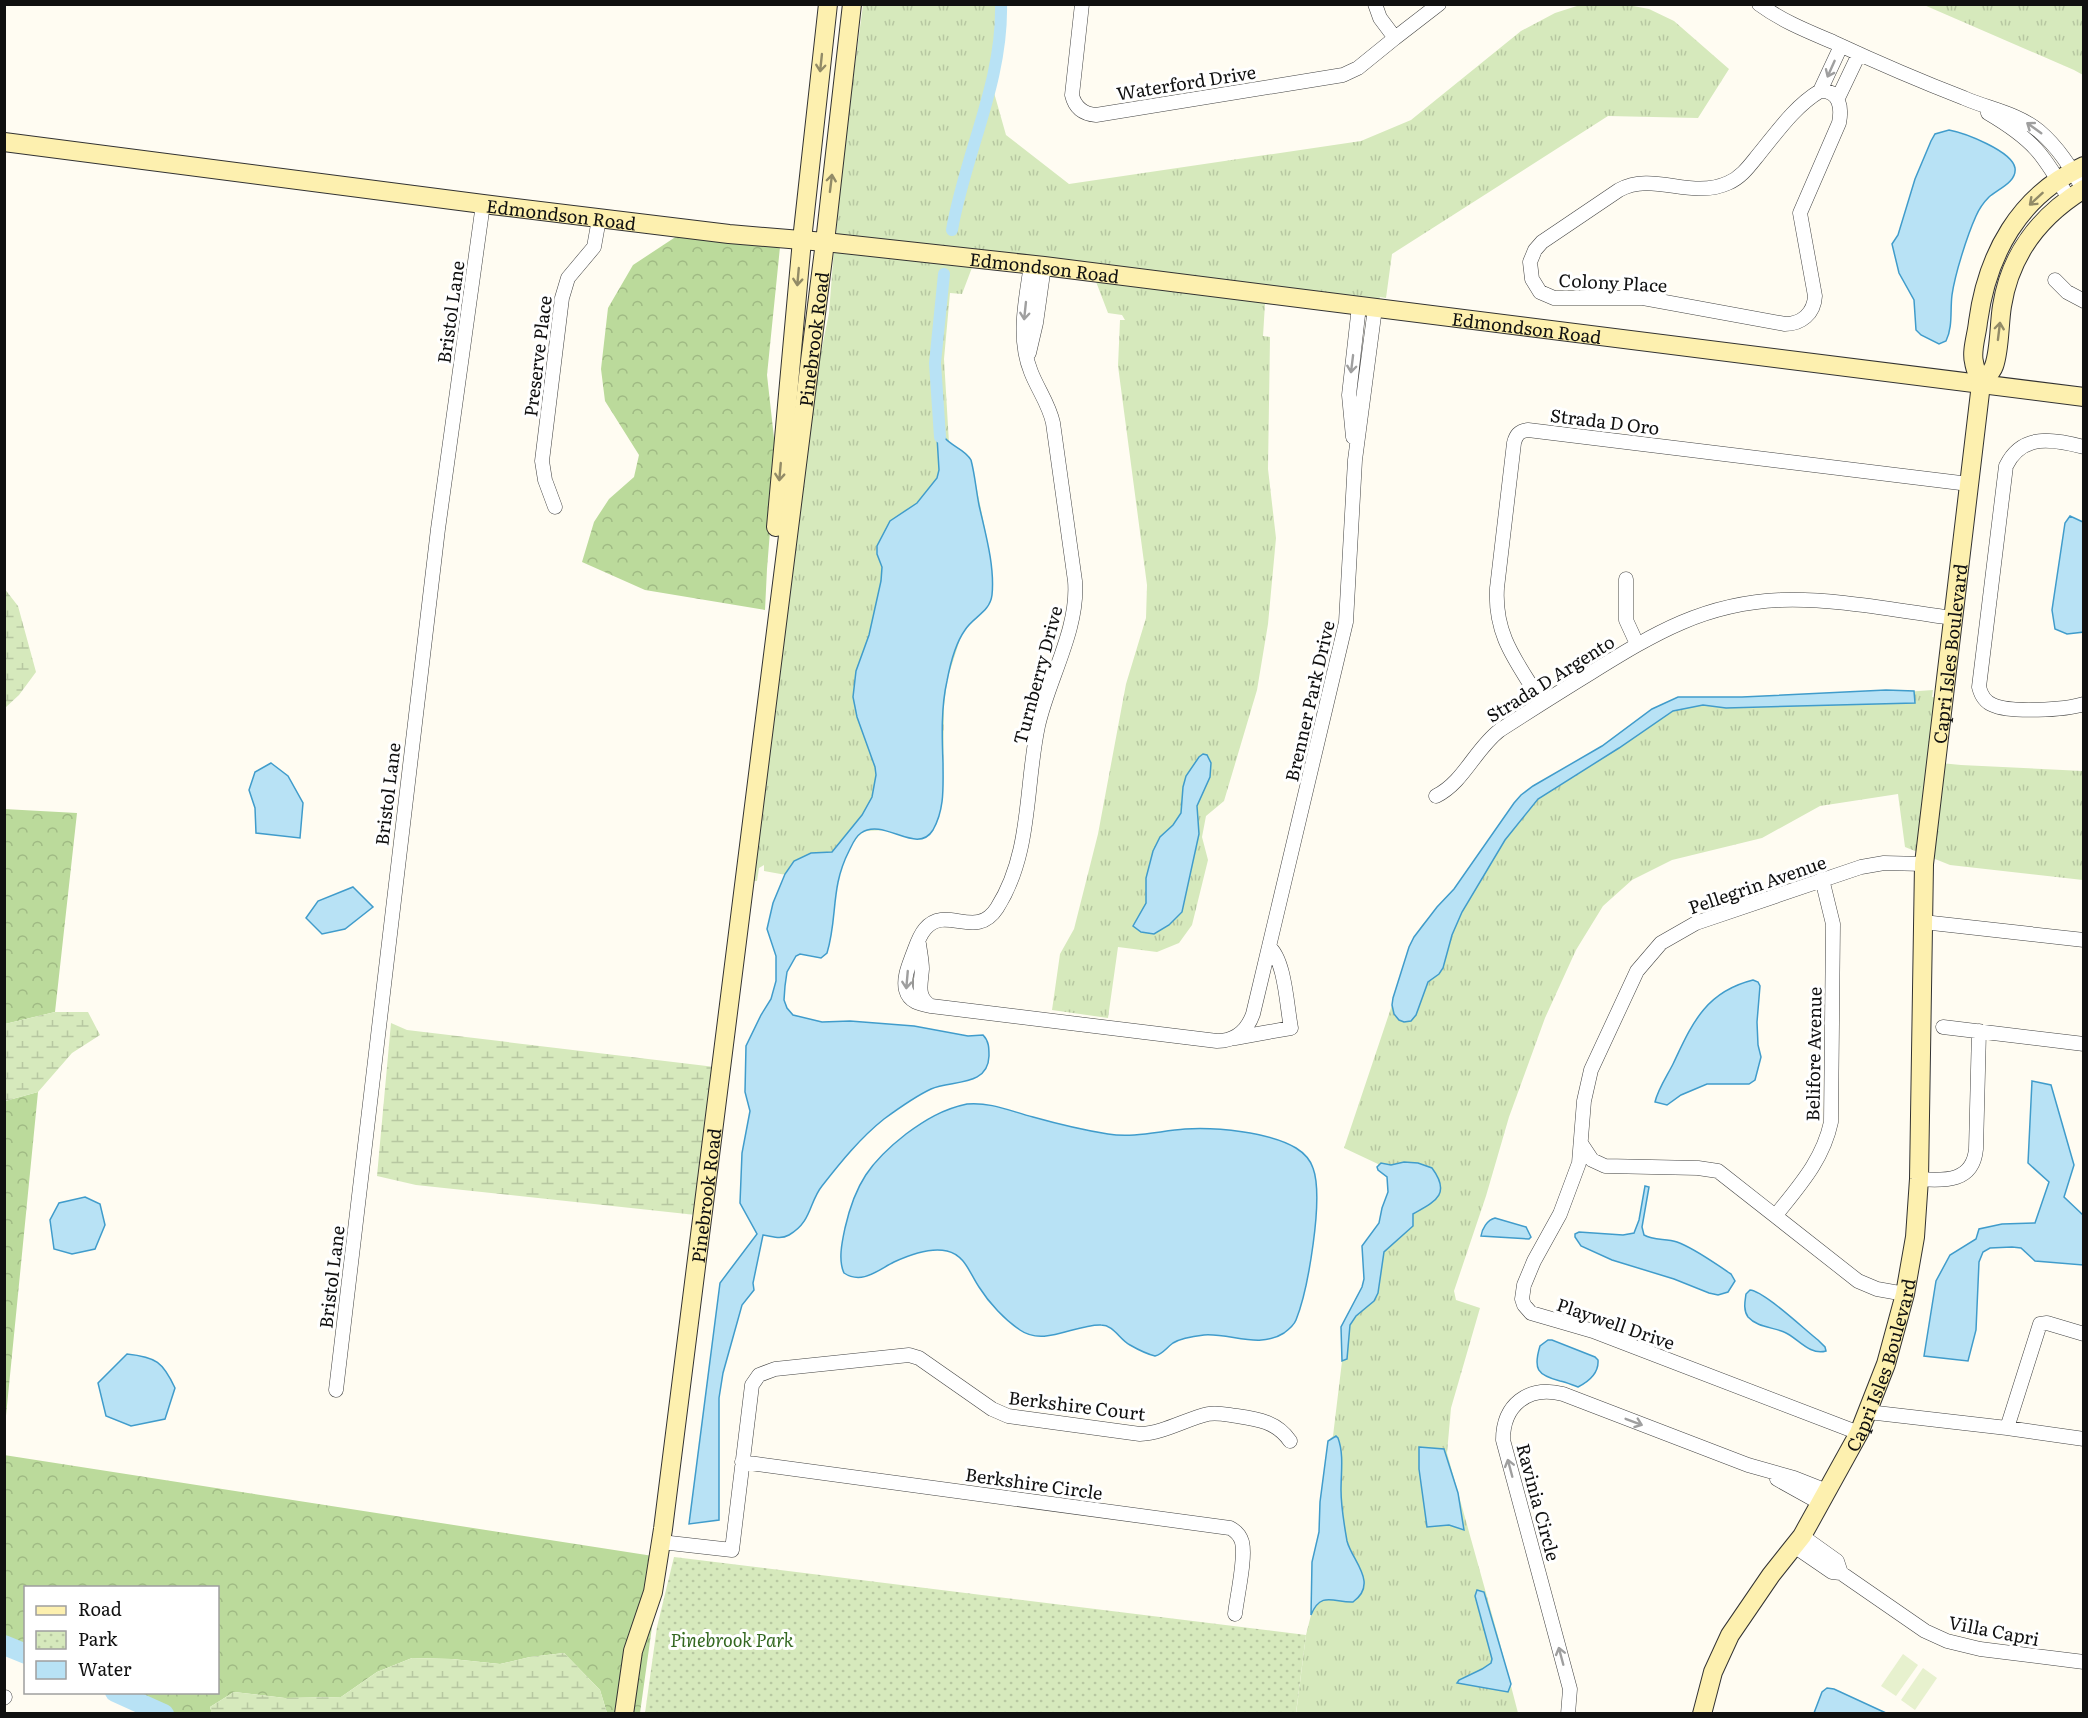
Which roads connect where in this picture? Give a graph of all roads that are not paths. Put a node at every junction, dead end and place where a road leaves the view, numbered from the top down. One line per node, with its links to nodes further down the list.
1 (828, 4): 17 (street, Pinebrook Road, one-way to 17)
2 (852, 4): 18 (street, Pinebrook Road, one-way to 2)
3 (1082, 4): 7 (street, Waterford Drive)
4 (1375, 4): 7 (street)
5 (1439, 4): 7 (street, Waterford Drive)
6 (1759, 4): 8 (street)
7 (1395, 38)
8 (1841, 46): 9 (street); 10 (street, Colony Place, one-way to 10)
9 (1859, 54): 11 (street, Colony Place); 13 (street)
10 (1821, 91): 11 (street); 11 (street, Colony Place)
11 (1838, 98)
12 (4, 142): 15 (street, Edmondson Road)
13 (2072, 173): 14 (street); 21 (street, Capri Isles Boulevard, one-way to 21)
14 (2078, 193): 22 (street, Capri Isles Boulevard)
15 (483, 204): 16 (street, Edmondson Road); 53 (street, Bristol Lane)
16 (599, 219): 17 (street, Edmondson Road); 29 (street, Preserve Place)
17 (802, 240): 18 (street, Edmondson Road); 33 (street, Pinebrook Road, one-way to 33)
18 (825, 242): 19 (street, Edmondson Road); 33 (street, Pinebrook Road)
19 (1037, 265): 24 (street, Edmondson Road); 44 (street, Turnberry Drive)
20 (2055, 280): 23 (street)
21 (1984, 287): 22 (street); 25 (street, Capri Isles Boulevard)
22 (2004, 293): 25 (street, Capri Isles Boulevard, one-way to 22)
23 (2084, 301)
24 (1367, 307): 25 (street, Edmondson Road); 41 (street, Brenner Park Drive)
25 (1981, 384): 26 (street, Edmondson Road); 28 (street, Capri Isles Boulevard)
26 (2084, 397)
27 (2084, 447): 35 (street)
28 (1969, 484): 31 (street, Capri Isles Boulevard); 34 (street, Strada D Oro)
29 (555, 507)
30 (1626, 579): 32 (street, Strada D Argento)
31 (1953, 618): 32 (street, Strada D Argento); 37 (street, Capri Isles Boulevard)
32 (1637, 644): 34 (street, Strada D Argento)
33 (770, 673): 62 (street, Pinebrook Road)
34 (1542, 703): 36 (street, Strada D Argento)
35 (2084, 704)
36 (1436, 796)
37 (1924, 864): 38 (street, Pellegrin Avenue); 39 (street, Capri Isles Boulevard)
38 (1822, 879): 46 (street, Pellegrin Avenue); 50 (street, Belifore Avenue)
39 (1923, 922): 40 (street); 49 (street, Capri Isles Boulevard)
40 (2084, 940)
41 (1269, 947): 44 (street, Brenner Park Drive); 44 (street)
42 (1942, 1027): 43 (street)
43 (1979, 1031): 45 (street); 49 (street)
44 (1230, 1039)
45 (2084, 1044)
46 (1582, 1145): 48 (street); 56 (street, Playwell Drive)
47 (1731, 1162): 48 (street)
48 (1722, 1174): 50 (street)
49 (1919, 1179): 51 (street, Capri Isles Boulevard)
50 (1776, 1215): 51 (street)
51 (1905, 1294): 54 (street, Capri Isles Boulevard)
52 (2084, 1334): 55 (street)
53 (336, 1390)
54 (1868, 1412): 55 (street); 56 (street, Capri Isles Boulevard)
55 (2007, 1428): 57 (street)
56 (1859, 1433): 60 (street, Capri Isles Boulevard)
57 (2084, 1439)
58 (1290, 1441): 59 (street, Berkshire Court)
59 (742, 1462): 62 (street, Berkshire Court); 63 (street, Berkshire Circle)
60 (1823, 1497): 61 (street, Capri Isles Boulevard); 66 (street, Ravinia Circle, one-way to 60)
61 (1798, 1541): 64 (street, Villa Capri); 67 (street, Capri Isles Boulevard)
62 (661, 1542): 65 (street, Pinebrook Road)
63 (1235, 1614)
64 (2084, 1662)
65 (624, 1713)
66 (1569, 1713)
67 (1702, 1713)

